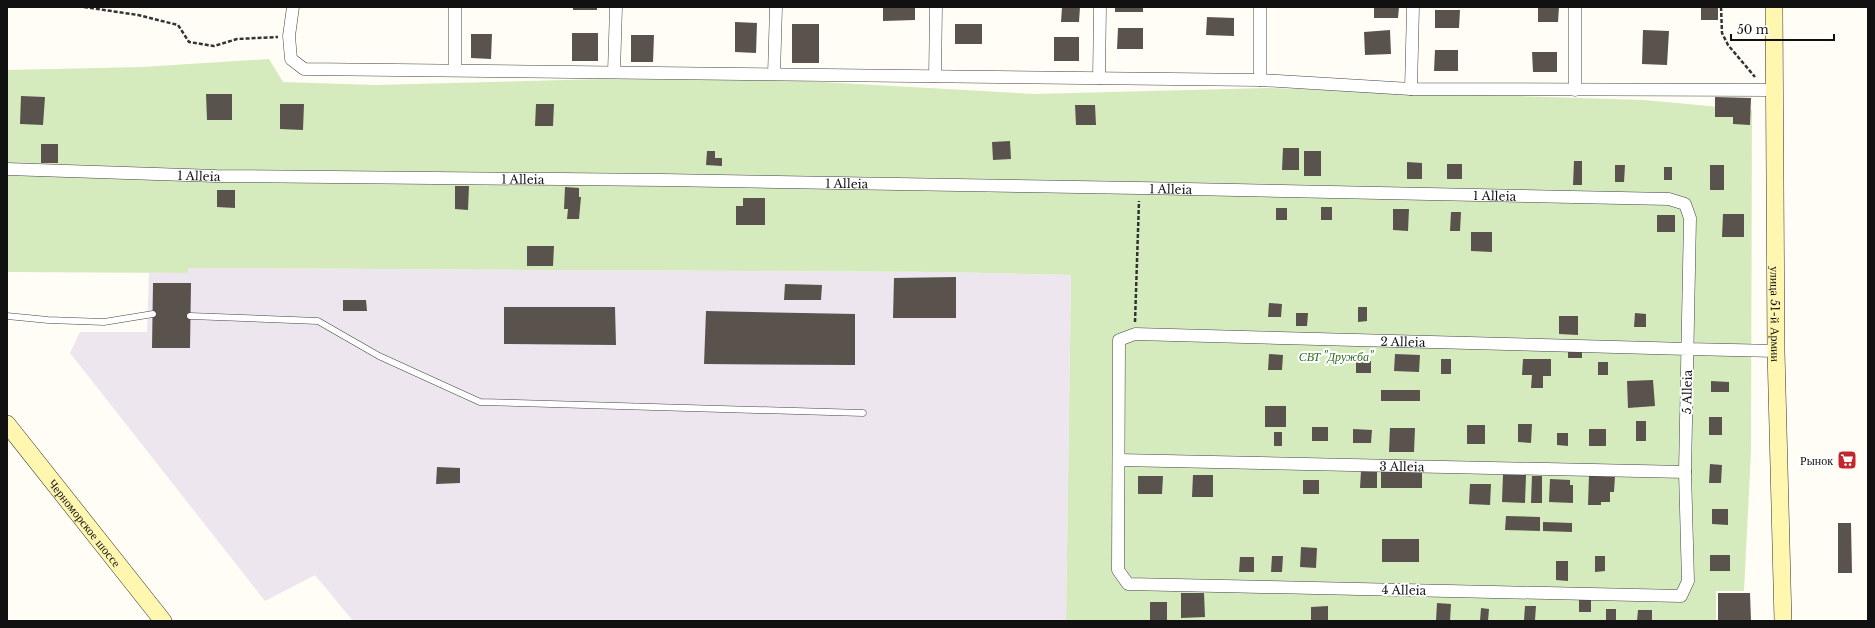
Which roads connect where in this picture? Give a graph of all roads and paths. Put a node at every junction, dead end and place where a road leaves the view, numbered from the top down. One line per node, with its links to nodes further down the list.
1 (84, 7): 13 (path)
2 (293, 7): 13 (street)
3 (455, 7): 14 (street)
4 (616, 7): 15 (street)
5 (776, 7): 16 (street)
6 (936, 7): 17 (street)
7 (1100, 7): 18 (street)
8 (1260, 7): 19 (street)
9 (1413, 7): 20 (street)
10 (1575, 7): 21 (street)
11 (1721, 7): 22 (path)
12 (1774, 7): 23 (main road, улица 51-й Армии)
13 (289, 36): 14 (street)
14 (455, 70): 15 (street)
15 (614, 72): 16 (street)
16 (774, 74): 17 (street)
17 (935, 76): 18 (street)
18 (1098, 78): 19 (street)
19 (1260, 80): 20 (street)
20 (1411, 89): 21 (street)
21 (1575, 90): 22 (street)
22 (1756, 90): 23 (street)
23 (1775, 90): 32 (main road, улица 51-й Армии)
24 (7, 169): 25 (street, 1 Alleia)
25 (1139, 188): 26 (street, 1 Alleia); 30 (path)
26 (1685, 204): 31 (street, 5 Alleia)
27 (153, 314): 28 (lane)
28 (7, 316)
29 (190, 316): 33 (lane)
30 (1135, 334): 31 (street, 2 Alleia); 35 (street, 2 Alleia)
31 (1688, 348): 32 (street, 2 Alleia); 36 (street, 5 Alleia)
32 (1776, 350): 39 (main road, улица 51-й Армии)
33 (863, 413)
34 (7, 424): 38 (main road, Черноморское шоссе)
35 (1119, 460): 36 (street, 3 Alleia); 37 (street, 4 Alleia)
36 (1685, 472): 37 (street, 5 Alleia)
37 (1688, 581)
38 (163, 621)
39 (1783, 621)

